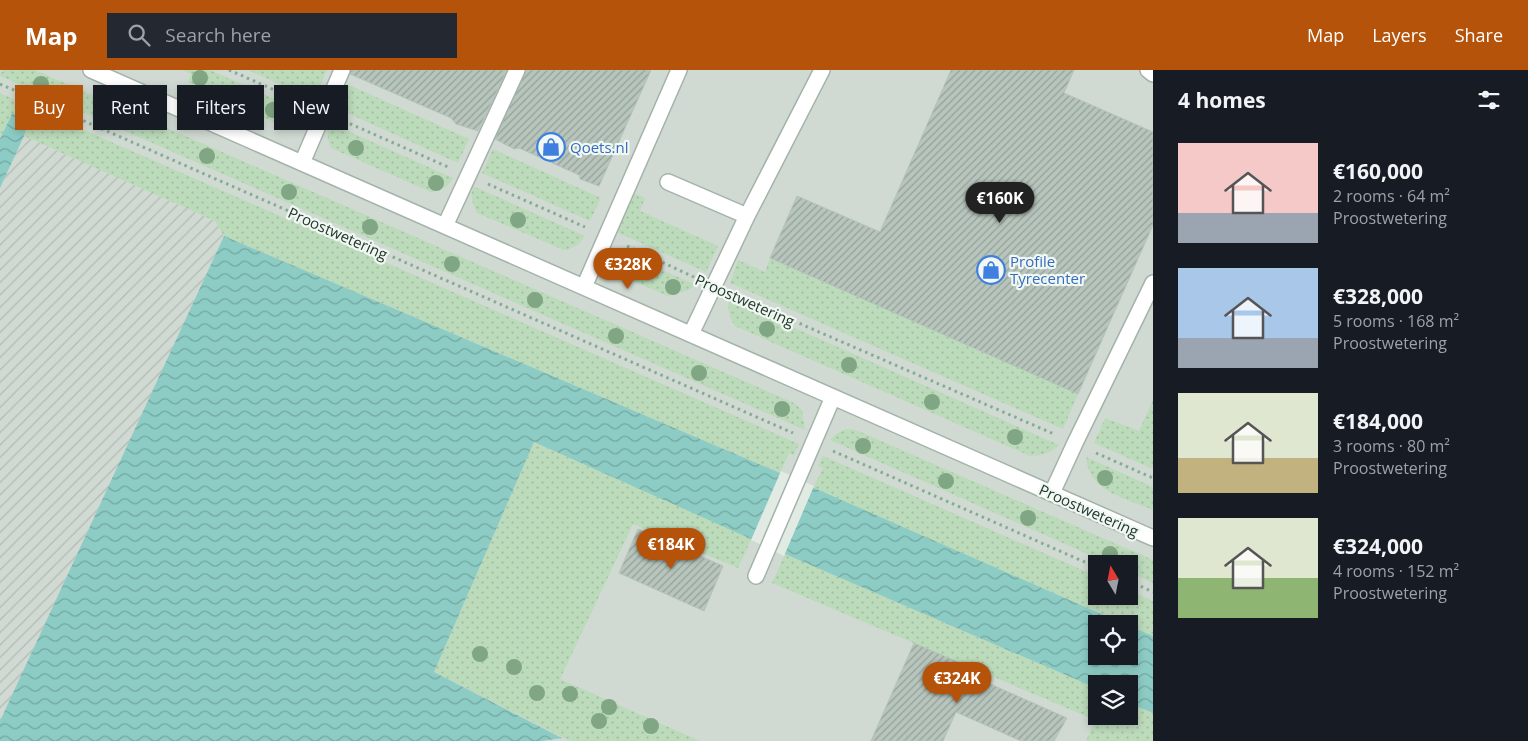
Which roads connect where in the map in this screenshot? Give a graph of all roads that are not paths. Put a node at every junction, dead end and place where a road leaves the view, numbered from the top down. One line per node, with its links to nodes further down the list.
1 (91, 70): 8 (street, Proostwetering)
2 (342, 70): 8 (street)
3 (517, 70): 11 (street)
4 (679, 70): 13 (street)
5 (822, 70): 10 (street)
6 (1148, 70): 7 (street)
7 (1153, 74)
8 (302, 162): 11 (street, Proostwetering)
9 (668, 182): 10 (street)
10 (747, 216): 14 (street)
11 (445, 226): 13 (street, Proostwetering)
12 (1153, 283): 16 (street)
13 (584, 287): 14 (street, Proostwetering)
14 (690, 334): 15 (street, Proostwetering)
15 (833, 397): 16 (street, Proostwetering); 18 (street)
16 (1052, 493): 17 (street, Proostwetering)
17 (1153, 538)
18 (756, 576)

